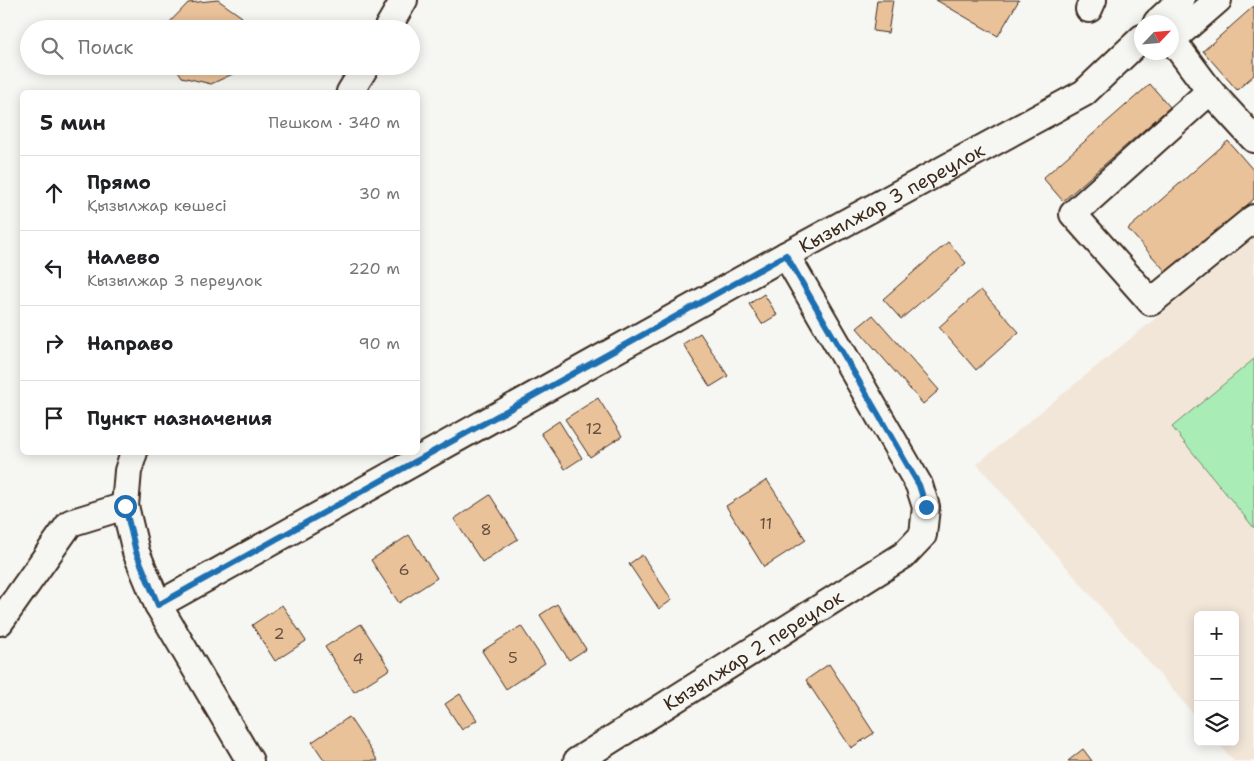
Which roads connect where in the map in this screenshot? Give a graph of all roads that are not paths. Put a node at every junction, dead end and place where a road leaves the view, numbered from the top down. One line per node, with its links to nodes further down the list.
1 (404, 0): 5 (street)
2 (1181, 0): 4 (street)
3 (1218, 0): 9 (street)
4 (1165, 15)
5 (392, 20)
6 (1134, 46): 12 (street, Кызылжар 3 переулок)
7 (360, 75): 8 (street)
8 (351, 90)
9 (1210, 91): 10 (street); 11 (street)
10 (1254, 139)
11 (1254, 218)
12 (786, 255): 15 (street, Кызылжар 3 переулок); 18 (street, Кызылжар 2 переулок)
13 (133, 455): 14 (street)
14 (125, 506): 15 (street); 16 (street)
15 (158, 605): 17 (street)
16 (0, 622)
17 (250, 761)
18 (577, 761)

